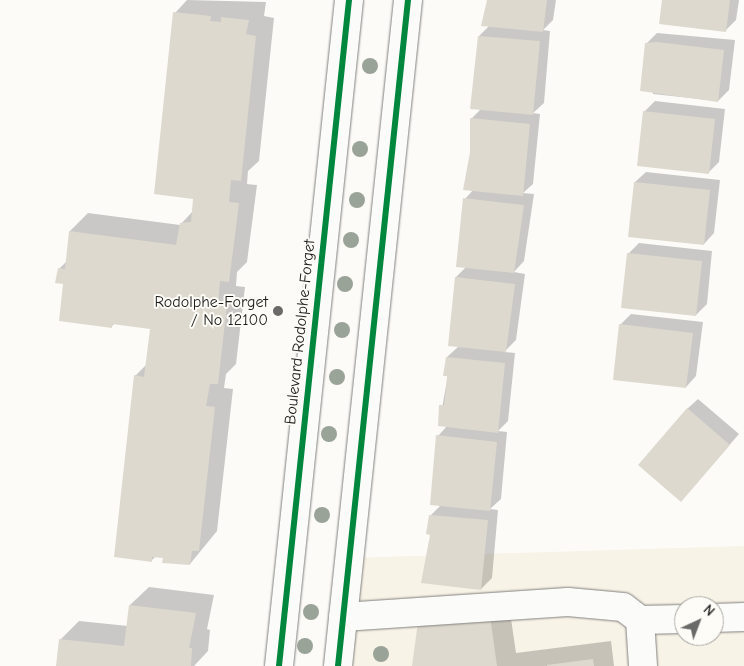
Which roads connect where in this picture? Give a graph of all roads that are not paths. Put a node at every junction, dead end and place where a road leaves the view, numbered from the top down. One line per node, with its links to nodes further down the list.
1 (349, 0): 8 (street, Boulevard Rodolphe-Forget)
2 (408, 0): 3 (street)
3 (343, 617): 7 (street); 9 (street)
4 (744, 617): 6 (street)
5 (674, 618): 7 (street)
6 (724, 618)
7 (640, 620): 10 (street)
8 (279, 666)
9 (338, 666)
10 (643, 666)

